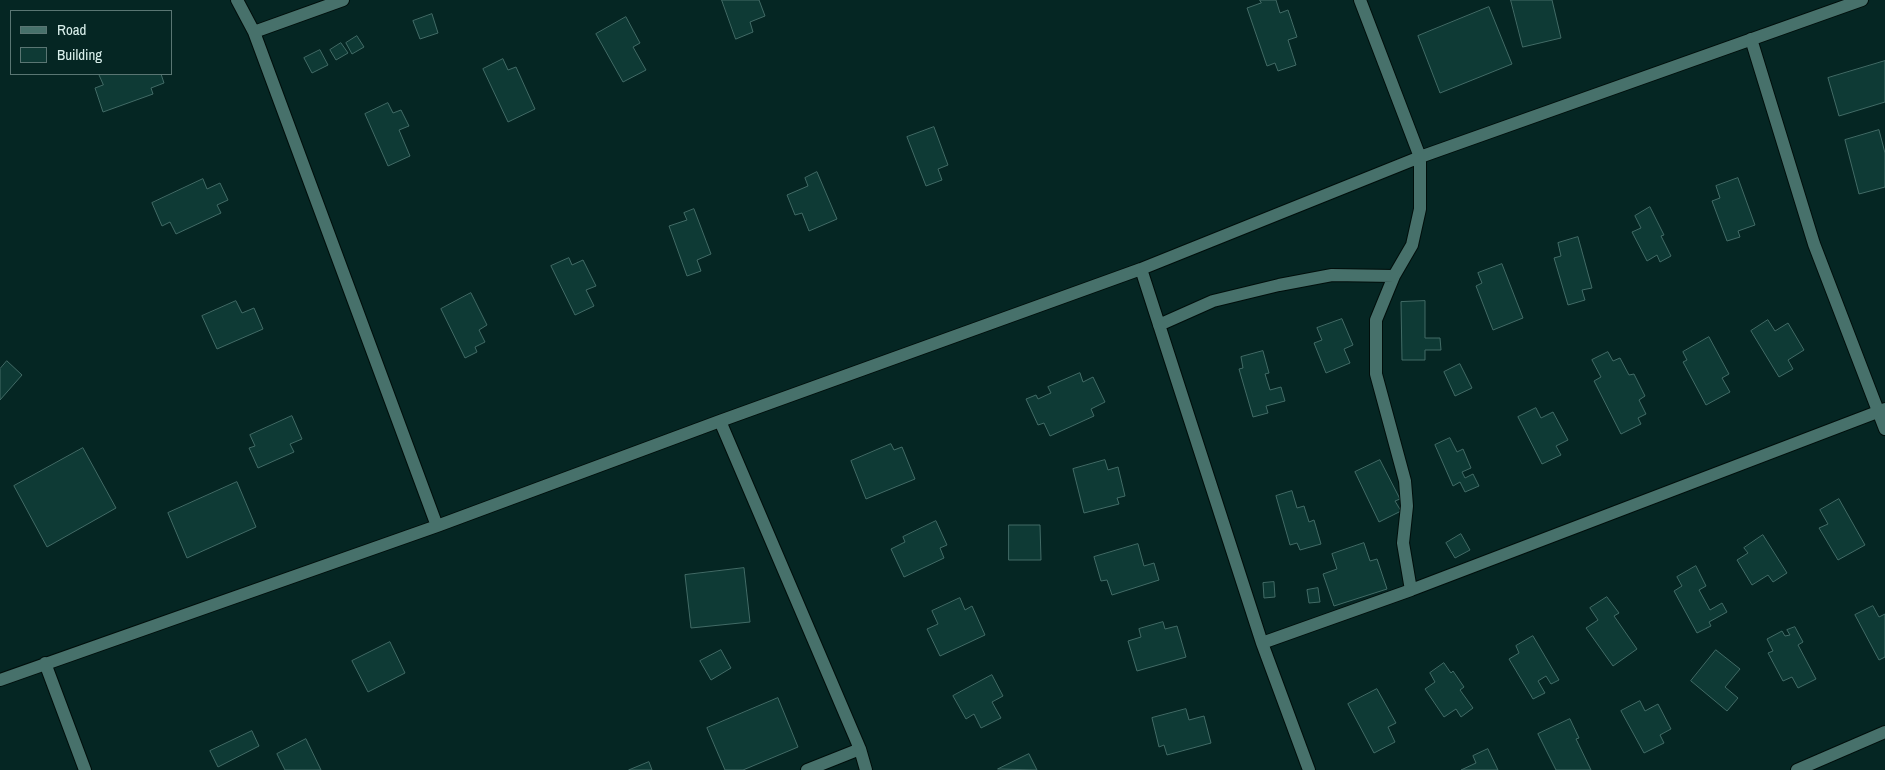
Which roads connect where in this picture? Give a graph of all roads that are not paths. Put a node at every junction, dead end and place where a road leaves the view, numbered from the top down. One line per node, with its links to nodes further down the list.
1 (237, 0): 5 (street)
2 (343, 0): 5 (street)
3 (1360, 0): 7 (street)
4 (1862, 0): 6 (street)
5 (254, 32): 14 (street)
6 (1751, 39): 7 (street); 11 (street)
7 (1420, 158): 8 (street); 9 (street)
8 (1141, 269): 10 (street); 12 (street)
9 (1394, 276): 10 (street); 15 (street)
10 (1158, 325): 16 (street)
11 (1882, 410): 13 (street); 15 (street)
12 (720, 421): 14 (street); 20 (street)
13 (1885, 429)
14 (437, 526): 17 (street)
15 (1412, 590): 16 (street)
16 (1262, 643): 24 (street)
17 (45, 663): 18 (street); 21 (street)
18 (0, 680)
19 (1885, 732): 25 (street)
20 (860, 749): 22 (street); 23 (street)
21 (85, 770)
22 (807, 770)
23 (866, 770)
24 (1309, 770)
25 (1797, 770)

